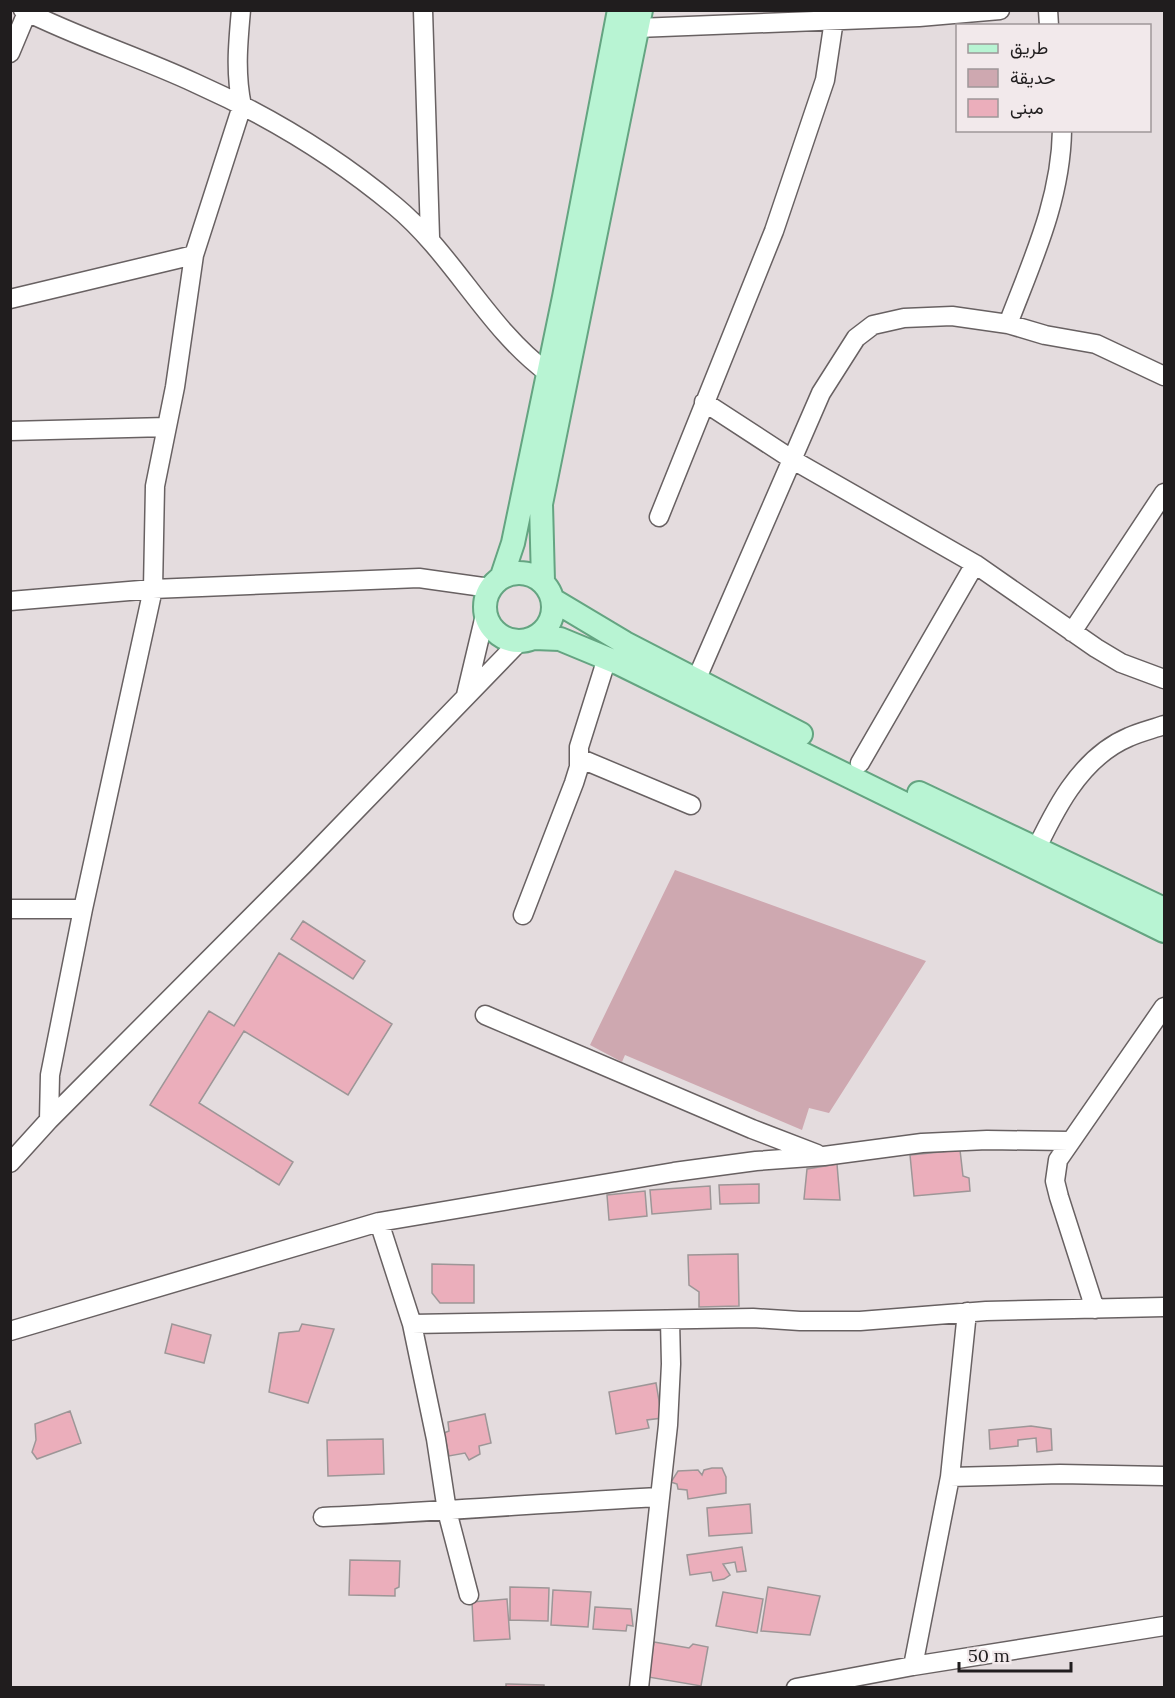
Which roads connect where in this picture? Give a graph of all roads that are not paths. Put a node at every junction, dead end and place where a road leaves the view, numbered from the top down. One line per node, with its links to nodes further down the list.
1 (241, 10): 9 (street)
2 (423, 10): 12 (street)
3 (619, 10): 11 (main road)
4 (1000, 10): 7 (street)
5 (26, 11): 8 (street); 9 (street)
6 (639, 19): 7 (street); 11 (main road)
7 (834, 20): 18 (street)
8 (10, 53)
9 (242, 106): 12 (street); 13 (street)
10 (1062, 132): 15 (street)
11 (599, 168): 16 (main road); 27 (main road)
12 (430, 237): 16 (street)
13 (194, 255): 14 (street); 19 (street)
14 (10, 299)
15 (1008, 324): 17 (street); 21 (street)
16 (548, 373): 25 (main road)
17 (1164, 376)
18 (704, 402): 21 (street); 23 (street)
19 (167, 427): 20 (street); 26 (street)
20 (10, 431)
21 (793, 460): 24 (street); 33 (street)
22 (1164, 493): 30 (street)
23 (659, 517)
24 (975, 564): 30 (street); 38 (street)
25 (496, 582): 26 (street); 27 (main road); 29 (main road)
26 (153, 589): 28 (street); 42 (street)
27 (548, 591): 31 (main road); 33 (main road)
28 (10, 601)
29 (485, 615): 31 (main road); 35 (street)
30 (1072, 632): 34 (street)
31 (527, 640): 32 (main road); 35 (street)
32 (607, 658): 37 (street); 40 (main road)
33 (697, 678): 38 (main road)
34 (1164, 679)
35 (466, 694): 48 (street)
36 (1164, 725): 40 (street)
37 (579, 758): 39 (street); 44 (street)
38 (860, 764): 40 (main road)
39 (691, 805)
40 (1033, 857): 43 (main road); 45 (main road)
41 (10, 909): 42 (street)
42 (83, 909): 48 (street)
43 (1164, 909)
44 (523, 915)
45 (1164, 931)
46 (1164, 1007): 49 (street)
47 (485, 1015): 50 (street)
48 (49, 1120): 51 (street)
49 (1069, 1141): 50 (street); 54 (street)
50 (824, 1156): 52 (street)
51 (10, 1163)
52 (379, 1222): 57 (street); 58 (street)
53 (1164, 1307): 54 (street)
54 (1095, 1309): 55 (street)
55 (968, 1312): 56 (street); 60 (street)
56 (670, 1320): 57 (street); 61 (street)
57 (412, 1324): 62 (street)
58 (10, 1330)
59 (1164, 1476): 60 (street)
60 (950, 1477): 66 (street)
61 (658, 1497): 62 (street); 67 (street)
62 (447, 1512): 63 (street); 64 (street)
63 (323, 1516)
64 (469, 1595)
65 (1164, 1626): 66 (street)
66 (913, 1665): 68 (street)
67 (639, 1688)
68 (796, 1688)

